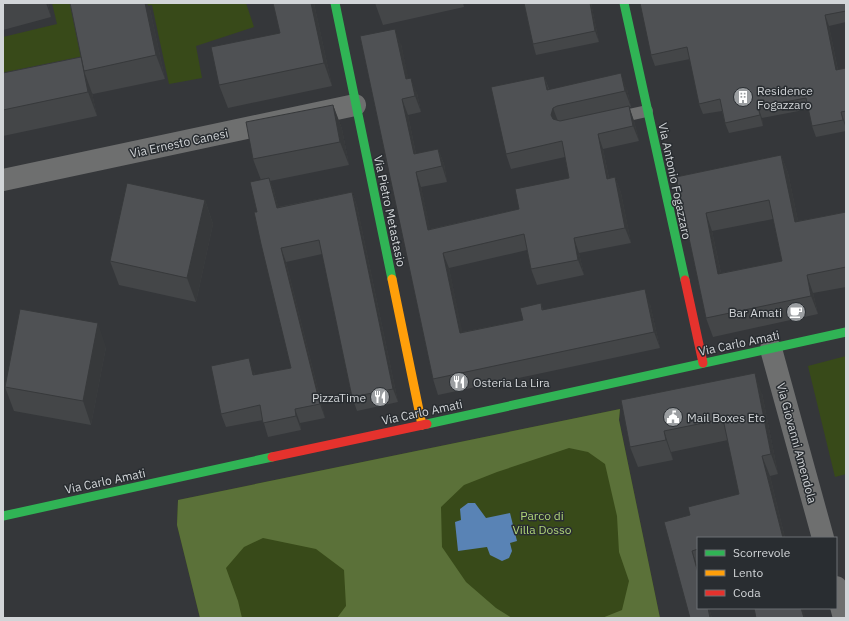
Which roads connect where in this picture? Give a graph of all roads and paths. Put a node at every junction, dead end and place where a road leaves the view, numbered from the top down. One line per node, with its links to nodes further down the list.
1 (335, 3): 3 (street, Via Pietro Metastasio)
2 (624, 3): 4 (street, Via Antonio Fogazzaro)
3 (355, 105): 6 (street, Via Ernesto Canesi); 10 (street, Via Pietro Metastasio)
4 (648, 111): 5 (lane); 9 (street, Via Antonio Fogazzaro)
5 (602, 121)
6 (3, 180)
7 (846, 332): 8 (street, Via Carlo Amati)
8 (772, 348): 9 (street, Via Carlo Amati); 12 (street, Via Giovanni Amendola)
9 (703, 364): 10 (street, Via Carlo Amati)
10 (422, 424): 11 (street, Via Carlo Amati)
11 (3, 516)
12 (823, 537)
13 (837, 591): 14 (street)
14 (844, 618)

